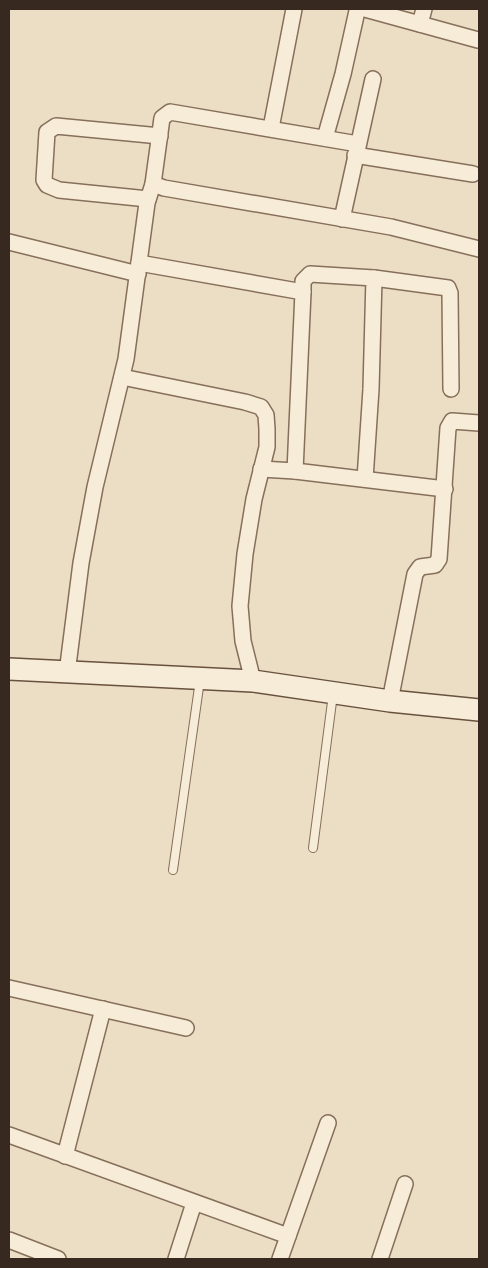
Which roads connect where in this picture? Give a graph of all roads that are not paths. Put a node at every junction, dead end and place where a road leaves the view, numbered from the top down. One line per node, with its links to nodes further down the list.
1 (294, 9): 7 (street)
2 (363, 9): 4 (street); 9 (street)
3 (424, 9): 4 (street)
4 (420, 24): 5 (street)
5 (478, 40)
6 (373, 79): 10 (street)
7 (271, 128): 8 (street); 9 (street)
8 (160, 136): 12 (street); 13 (street)
9 (325, 138): 10 (street)
10 (356, 150): 11 (street); 14 (street)
11 (473, 174)
12 (152, 184): 13 (street); 14 (street)
13 (148, 199): 17 (street)
14 (342, 219): 16 (street)
15 (9, 242): 17 (street)
16 (479, 249)
17 (139, 268): 19 (street); 20 (street)
18 (374, 278): 19 (street); 21 (street); 25 (street)
19 (303, 292): 24 (street)
20 (122, 378): 23 (street); 28 (street)
21 (451, 389)
22 (479, 423): 26 (street)
23 (261, 469): 24 (street); 30 (street)
24 (295, 471): 25 (street)
25 (366, 480): 26 (street)
26 (445, 489): 32 (street)
27 (9, 670): 28 (street)
28 (68, 673): 29 (street)
29 (201, 678): 30 (street); 35 (lane)
30 (253, 681): 31 (street)
31 (333, 692): 32 (street); 34 (lane)
32 (390, 701): 33 (street)
33 (479, 710)
34 (313, 848)
35 (173, 870)
36 (9, 988): 37 (street)
37 (103, 1009): 38 (street); 41 (street)
38 (186, 1028)
39 (328, 1124): 44 (street)
40 (9, 1136): 41 (street)
41 (65, 1156): 43 (street)
42 (405, 1184): 49 (street)
43 (194, 1203): 44 (street); 47 (street)
44 (288, 1236): 48 (street)
45 (9, 1240): 46 (street)
46 (58, 1259)
47 (176, 1259)
48 (280, 1259)
49 (380, 1259)

